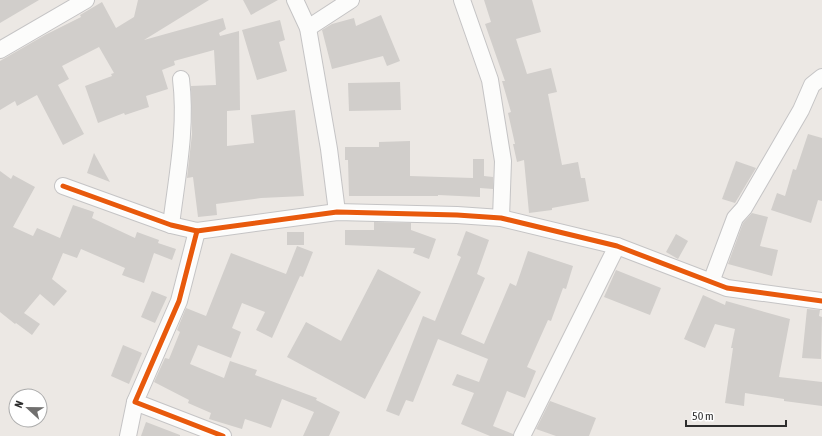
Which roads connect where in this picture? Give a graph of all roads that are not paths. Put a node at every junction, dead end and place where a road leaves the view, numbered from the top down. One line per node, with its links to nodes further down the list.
1 (86, 0): 6 (street)
2 (295, 0): 5 (street)
3 (351, 0): 5 (street)
4 (462, 0): 11 (street)
5 (308, 28): 10 (street)
6 (0, 50)
7 (822, 77): 15 (street)
8 (181, 79): 12 (street)
9 (63, 186): 12 (street)
10 (337, 212): 11 (street); 13 (street)
11 (501, 218): 14 (street)
12 (171, 225): 13 (street)
13 (197, 231): 17 (street)
14 (617, 246): 15 (street); 20 (street)
15 (711, 282): 16 (street)
16 (822, 301)
17 (135, 402): 18 (street); 19 (street)
18 (128, 436)
19 (224, 436)
20 (522, 436)

